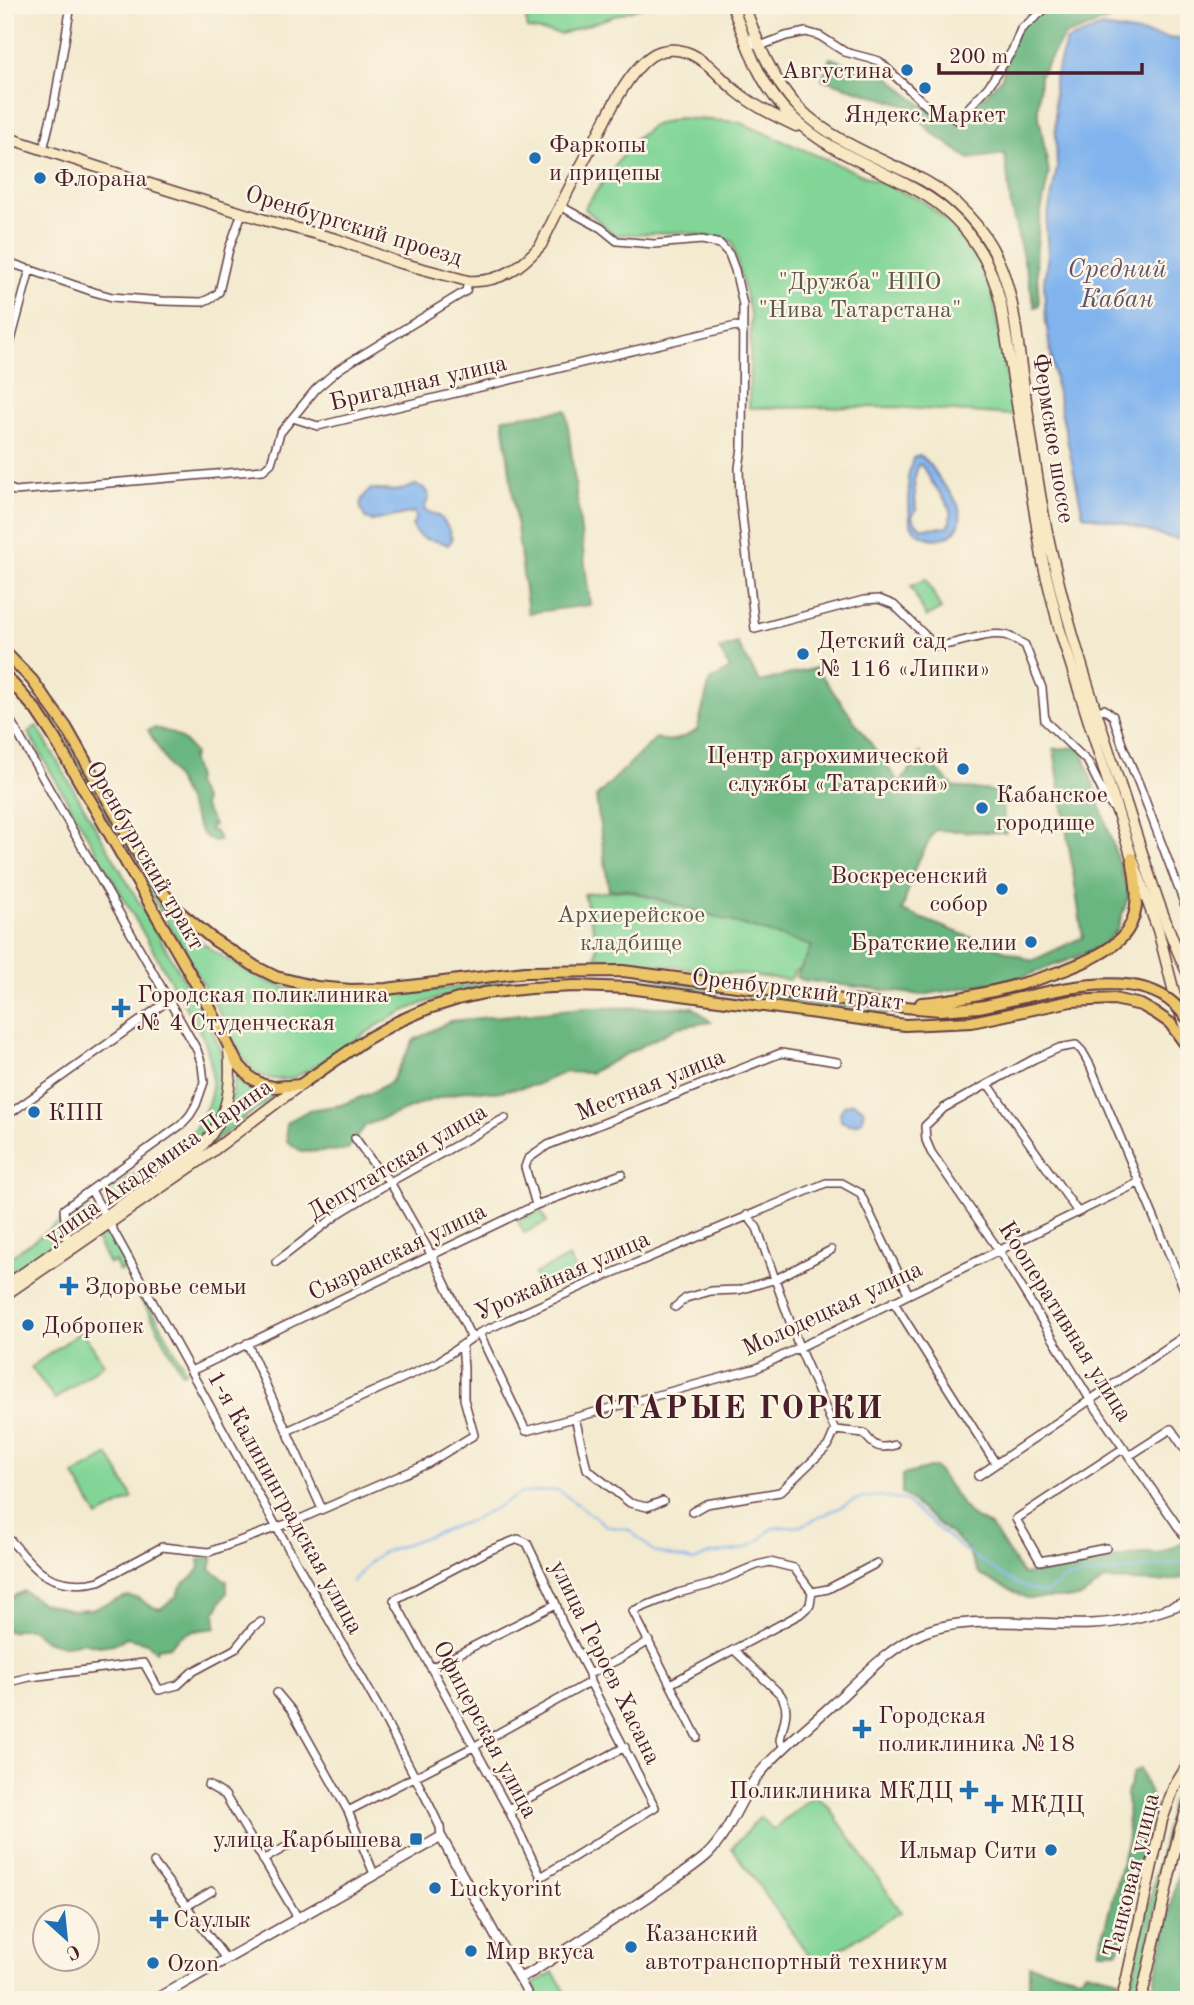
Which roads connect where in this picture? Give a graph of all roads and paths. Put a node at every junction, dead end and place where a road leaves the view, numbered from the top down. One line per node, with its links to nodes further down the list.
1 (71, 5): 11 (street)
2 (732, 5): 5 (main road, Фермское шоссе)
3 (744, 5): 6 (main road, Фермское шоссе)
4 (1050, 5): 6 (street)
5 (742, 32): 6 (street); 7 (main road, Фермское шоссе)
6 (760, 46): 26 (main road, Фермское шоссе)
7 (760, 75): 8 (main road); 9 (main road, Фермское шоссе)
8 (749, 99): 9 (main road, Оренбургский проезд); 12 (main road, Оренбургский проезд)
9 (806, 130): 27 (main road, Фермское шоссе)
10 (5, 137): 11 (main road, Оренбургский проезд)
11 (43, 150): 13 (main road, Оренбургский проезд)
12 (560, 206): 16 (main road, Оренбургский проезд); 17 (street)
13 (242, 213): 15 (street); 16 (main road, Оренбургский проезд)
14 (5, 261): 15 (street)
15 (30, 269): 18 (street)
16 (468, 281): 19 (street)
17 (743, 330): 19 (street, Бригадная улица); 27 (street)
18 (5, 363)
19 (293, 418): 20 (street)
20 (5, 487)
21 (5, 652): 23 (main road, Оренбургский тракт)
22 (5, 675): 24 (main road, Оренбургский тракт)
23 (51, 703): 24 (main road); 32 (main road, Оренбургский тракт)
24 (36, 710): 36 (main road, Оренбургский тракт)
25 (5, 711): 31 (street)
26 (1097, 711): 29 (street); 30 (main road, Фермское шоссе)
27 (1118, 813): 28 (main road, Фермское шоссе)
28 (1132, 858): 32 (main road, Оренбургский тракт); 34 (main road, Фермское шоссе)
29 (1189, 916)
30 (1189, 976)
31 (169, 1000): 40 (street); 46 (street)
32 (881, 1005): 33 (main road, Оренбургский тракт, bridge)
33 (1189, 1020)
34 (1189, 1039)
35 (1189, 1049): 39 (main road, Оренбургский тракт)
36 (229, 1050): 39 (main road, Оренбургский тракт); 50 (main road, улица Академика Парина)
37 (837, 1062): 47 (street, Местная улица)
38 (988, 1084): 45 (street); 48 (street); 52 (street, Кооперативная улица)
39 (300, 1085): 50 (main road, улица Академика Парина)
40 (5, 1117)
41 (505, 1118): 44 (street, Депутатская улица)
42 (355, 1139): 44 (street)
43 (622, 1174): 47 (street, Сызранская улица)
44 (390, 1182): 54 (street); 55 (street, Депутатская улица)
45 (1140, 1182): 48 (street, Молодецкая улица); 61 (street)
46 (91, 1190): 50 (street, 1-я Калининградская улица); 51 (street)
47 (536, 1205): 54 (street, Сызранская улица)
48 (1077, 1211): 52 (street, Молодецкая улица)
49 (747, 1215): 56 (street); 58 (street, Урожайная улица); 64 (street, Урожайная улица)
50 (107, 1220): 51 (main road, улица Академика Парина); 59 (main road, улица Академика Парина); 68 (street, 1-я Калининградская улица)
51 (67, 1242): 57 (main road, улица Академика Парина)
52 (998, 1249): 58 (street, Молодецкая улица); 69 (street, Кооперативная улица)
53 (831, 1250): 56 (street)
54 (432, 1256): 64 (street); 65 (street, Сызранская улица)
55 (276, 1262)
56 (776, 1279): 62 (street); 67 (street)
57 (5, 1286)
58 (908, 1293): 60 (street, Молодецкая улица)
59 (5, 1295)
60 (893, 1301): 67 (street, Молодецкая улица); 76 (street)
61 (1189, 1301)
62 (675, 1307)
63 (1189, 1333): 69 (street)
64 (475, 1335): 66 (street, Урожайная улица); 70 (street, Молодецкая улица)
65 (247, 1343): 68 (street, Сызранская улица); 72 (street)
66 (462, 1345): 72 (street, Урожайная улица); 79 (street)
67 (799, 1347): 70 (street, Молодецкая улица); 71 (street)
68 (191, 1371): 81 (street, 1-я Калининградская улица)
69 (1091, 1401): 74 (street, Кооперативная улица); 76 (street)
70 (575, 1418): 78 (street)
71 (835, 1430): 73 (street); 80 (street)
72 (287, 1431): 79 (street)
73 (895, 1445)
74 (1126, 1452): 75 (street); 82 (street, Кооперативная улица); 84 (street)
75 (1189, 1454)
76 (996, 1464): 77 (street)
77 (978, 1476)
78 (663, 1501)
79 (322, 1509): 81 (street)
80 (692, 1512)
81 (277, 1528): 83 (street); 103 (street, 1-я Калининградская улица)
82 (1183, 1534)
83 (10, 1540)
84 (1106, 1548)
85 (877, 1563): 86 (street)
86 (812, 1592): 91 (street); 92 (street)
87 (394, 1600): 89 (street, улица Героев Хасана); 93 (street, Офицерская улица)
88 (1189, 1601): 101 (street)
89 (556, 1604): 93 (street); 94 (street, улица Героев Хасана)
90 (261, 1622): 95 (street)
91 (649, 1641): 94 (street); 96 (street)
92 (734, 1650): 96 (street); 101 (street)
93 (431, 1668): 99 (street, Офицерская улица)
94 (590, 1678): 99 (street); 100 (street, улица Героев Хасана)
95 (5, 1683)
96 (670, 1684): 98 (street)
97 (277, 1693): 107 (street)
98 (697, 1737)
99 (474, 1746): 103 (street); 106 (street, Офицерская улица)
100 (625, 1747): 106 (street); 113 (street, улица Героев Хасана)
101 (785, 1748): 118 (street)
102 (1189, 1763): 121 (main road, Танковая улица)
103 (415, 1777): 107 (street); 108 (street, 1-я Калининградская улица)
104 (208, 1784): 110 (street)
105 (1189, 1803): 122 (main road, Танковая улица)
106 (508, 1809): 113 (street, Офицерская улица)
107 (348, 1811): 112 (street)
108 (441, 1837): 112 (street); 118 (street)
109 (291, 1844): 110 (street)
110 (263, 1860): 116 (street)
111 (154, 1863): 115 (street)
112 (374, 1874): 116 (street)
113 (541, 1877)
114 (212, 1891): 115 (street)
115 (187, 1906): 117 (street)
116 (298, 1918): 117 (street)
117 (226, 1959): 119 (street)
118 (519, 1978): 120 (street)
119 (154, 2000)
120 (531, 2000)
121 (1122, 2000)
122 (1141, 2000)

